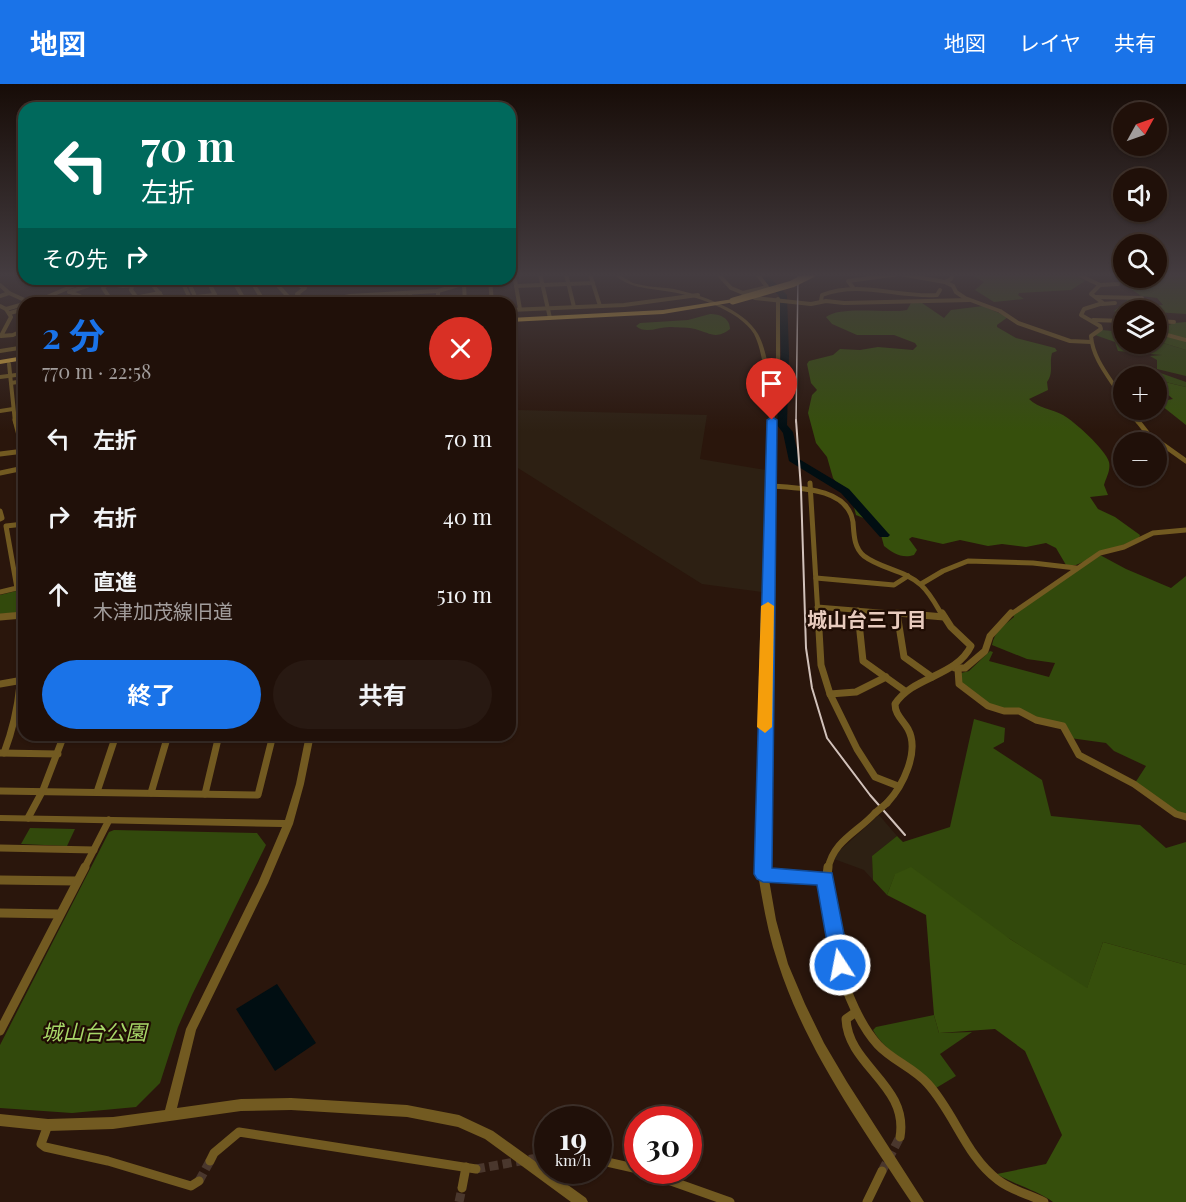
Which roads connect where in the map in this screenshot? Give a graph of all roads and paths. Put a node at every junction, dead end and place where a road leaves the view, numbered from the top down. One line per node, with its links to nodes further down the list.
1 (748, 326): 18 (street)
2 (778, 326): 18 (street)
3 (1027, 326): 9 (street)
4 (1100, 326): 9 (street)
5 (18, 332): 7 (street)
6 (1167, 335): 8 (street)
7 (1, 337)
8 (1186, 340)
9 (1091, 342): 20 (street)
10 (18, 348): 11 (street)
11 (0, 351)
12 (18, 361): 14 (highway)
13 (18, 361): 15 (highway)
14 (0, 364): 15 (highway)
15 (9, 364): 17 (street)
16 (18, 374): 17 (street)
17 (10, 375): 19 (street); 22 (street)
18 (766, 376): 32 (street)
19 (0, 377)
20 (1113, 381)
21 (18, 382): 22 (street)
22 (11, 383): 23 (street)
23 (13, 409): 24 (street); 26 (street)
24 (0, 411)
25 (1137, 420): 29 (street)
26 (18, 430)
27 (18, 452): 28 (street)
28 (0, 454)
29 (1186, 461)
30 (18, 469): 31 (street)
31 (0, 473)
32 (772, 486): 33 (street); 78 (street)
33 (811, 486): 39 (street); 40 (street)
34 (0, 510): 35 (street)
35 (0, 519)
36 (18, 525): 42 (street)
37 (1186, 530): 38 (street)
38 (1077, 568): 41 (street); 49 (street)
39 (908, 576): 40 (street); 41 (street)
40 (816, 578): 43 (street)
41 (921, 584): 48 (street)
42 (0, 592)
43 (817, 607): 44 (street); 55 (street)
44 (858, 610): 45 (street); 50 (street)
45 (897, 613): 48 (street); 51 (street)
46 (18, 615): 47 (street)
47 (0, 617)
48 (944, 617): 49 (street)
49 (955, 668): 51 (street); 71 (street)
50 (886, 677): 54 (street); 55 (street)
51 (932, 677): 54 (street)
52 (18, 681): 53 (street)
53 (0, 684)
54 (905, 691): 65 (street)
55 (830, 694): 65 (street)
56 (18, 718): 63 (street)
57 (62, 741): 64 (street)
58 (114, 741): 68 (street)
59 (166, 741): 69 (street)
60 (218, 741): 70 (street)
61 (272, 741): 70 (street)
62 (309, 741): 75 (street)
63 (2, 753): 64 (street)
64 (58, 754): 66 (street)
65 (898, 786): 79 (street, bridge)
66 (43, 790): 67 (street); 68 (street); 73 (street)
67 (0, 791)
68 (97, 792): 69 (street)
69 (151, 793): 70 (street)
70 (205, 794)
71 (1186, 817)
72 (0, 818): 73 (street)
73 (28, 818): 74 (street)
74 (109, 820): 75 (street); 77 (street)
75 (288, 824): 86 (street)
76 (0, 848): 77 (street)
77 (93, 850): 81 (street)
78 (763, 874): 79 (street); 98 (street)
79 (825, 878): 84 (street)
80 (0, 880): 81 (street)
81 (76, 881): 83 (street)
82 (0, 913): 83 (street)
83 (59, 914): 85 (street)
84 (856, 1012): 89 (street); 99 (street)
85 (0, 1031)
86 (170, 1114): 88 (street); 95 (street)
87 (0, 1120): 88 (street)
88 (48, 1125): 92 (street)
89 (900, 1137)
90 (210, 1161): 94 (street)
91 (882, 1171): 97 (street)
92 (199, 1181)
93 (679, 1184): 96 (street)
94 (462, 1188)
95 (582, 1202)
96 (730, 1202)
97 (867, 1202)
98 (918, 1202)
99 (1044, 1202)

